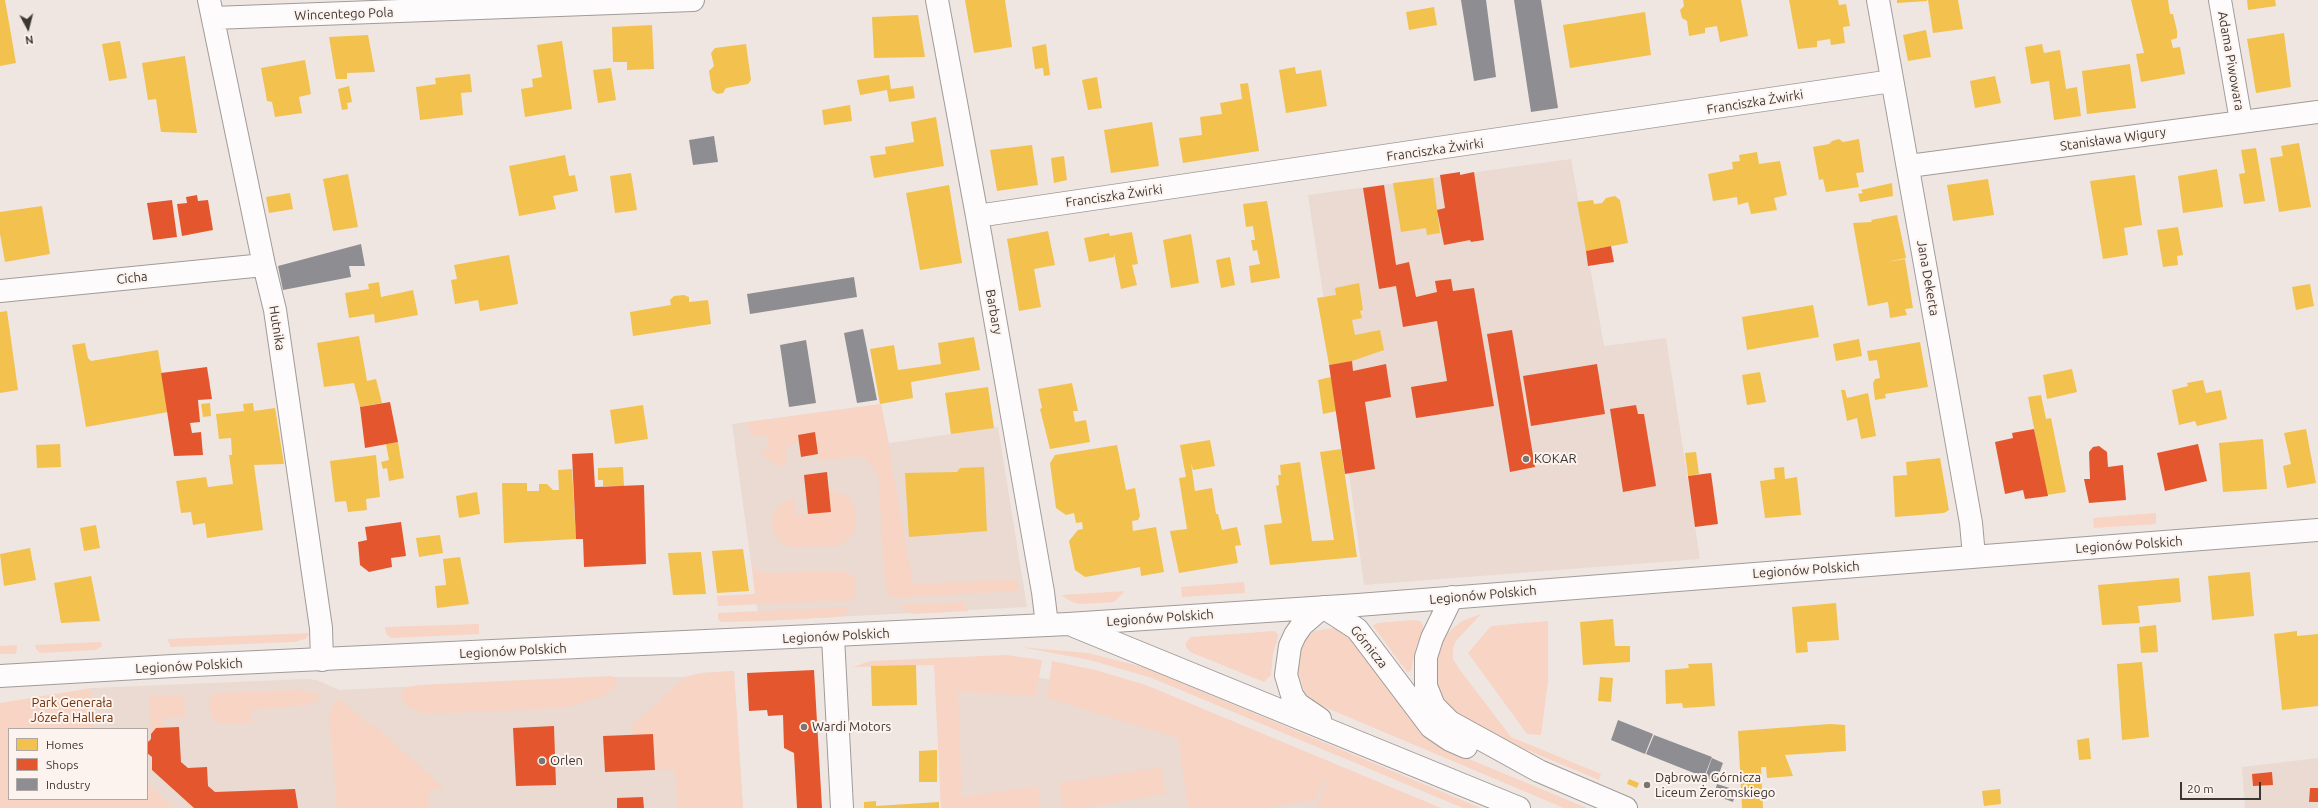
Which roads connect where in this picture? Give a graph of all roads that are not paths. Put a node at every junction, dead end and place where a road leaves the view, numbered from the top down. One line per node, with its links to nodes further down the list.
1 (693, 0): 5 (street, Wincentego Pola)
2 (937, 0): 11 (street, Barbary)
3 (1878, 0): 7 (street, Jana Dekerta)
4 (2220, 0): 9 (street, Adama Piwowara)
5 (473, 5): 6 (street, Wincentego Pola)
6 (211, 9): 12 (street, Hutnika)
7 (1892, 81): 10 (street, Jana Dekerta); 11 (street, Franciszka Żwirki)
8 (2318, 112): 9 (street, Stanisława Wigury)
9 (2241, 121): 10 (street, Stanisława Wigury)
10 (1909, 166): 15 (street, Jana Dekerta)
11 (977, 216): 18 (street, Barbary)
12 (264, 265): 13 (street, Cicha); 20 (street, Hutnika)
13 (0, 291)
14 (2318, 530): 15 (street, Legionów Polskich)
15 (1974, 556): 16 (street, Legionów Polskich)
16 (1452, 597): 17 (street, Legionów Polskich); 23 (street, Górnicza)
17 (1323, 607): 18 (street, Legionów Polskich); 22 (street); 23 (street, Górnicza)
18 (1058, 625): 19 (street, Legionów Polskich); 22 (street)
19 (832, 637): 20 (street, Legionów Polskich); 24 (street)
20 (322, 660): 21 (street, Legionów Polskich)
21 (0, 676)
22 (1355, 741): 25 (street)
23 (1539, 771): 26 (street, Górnicza)
24 (842, 808)
25 (1519, 808)
26 (1626, 808)

